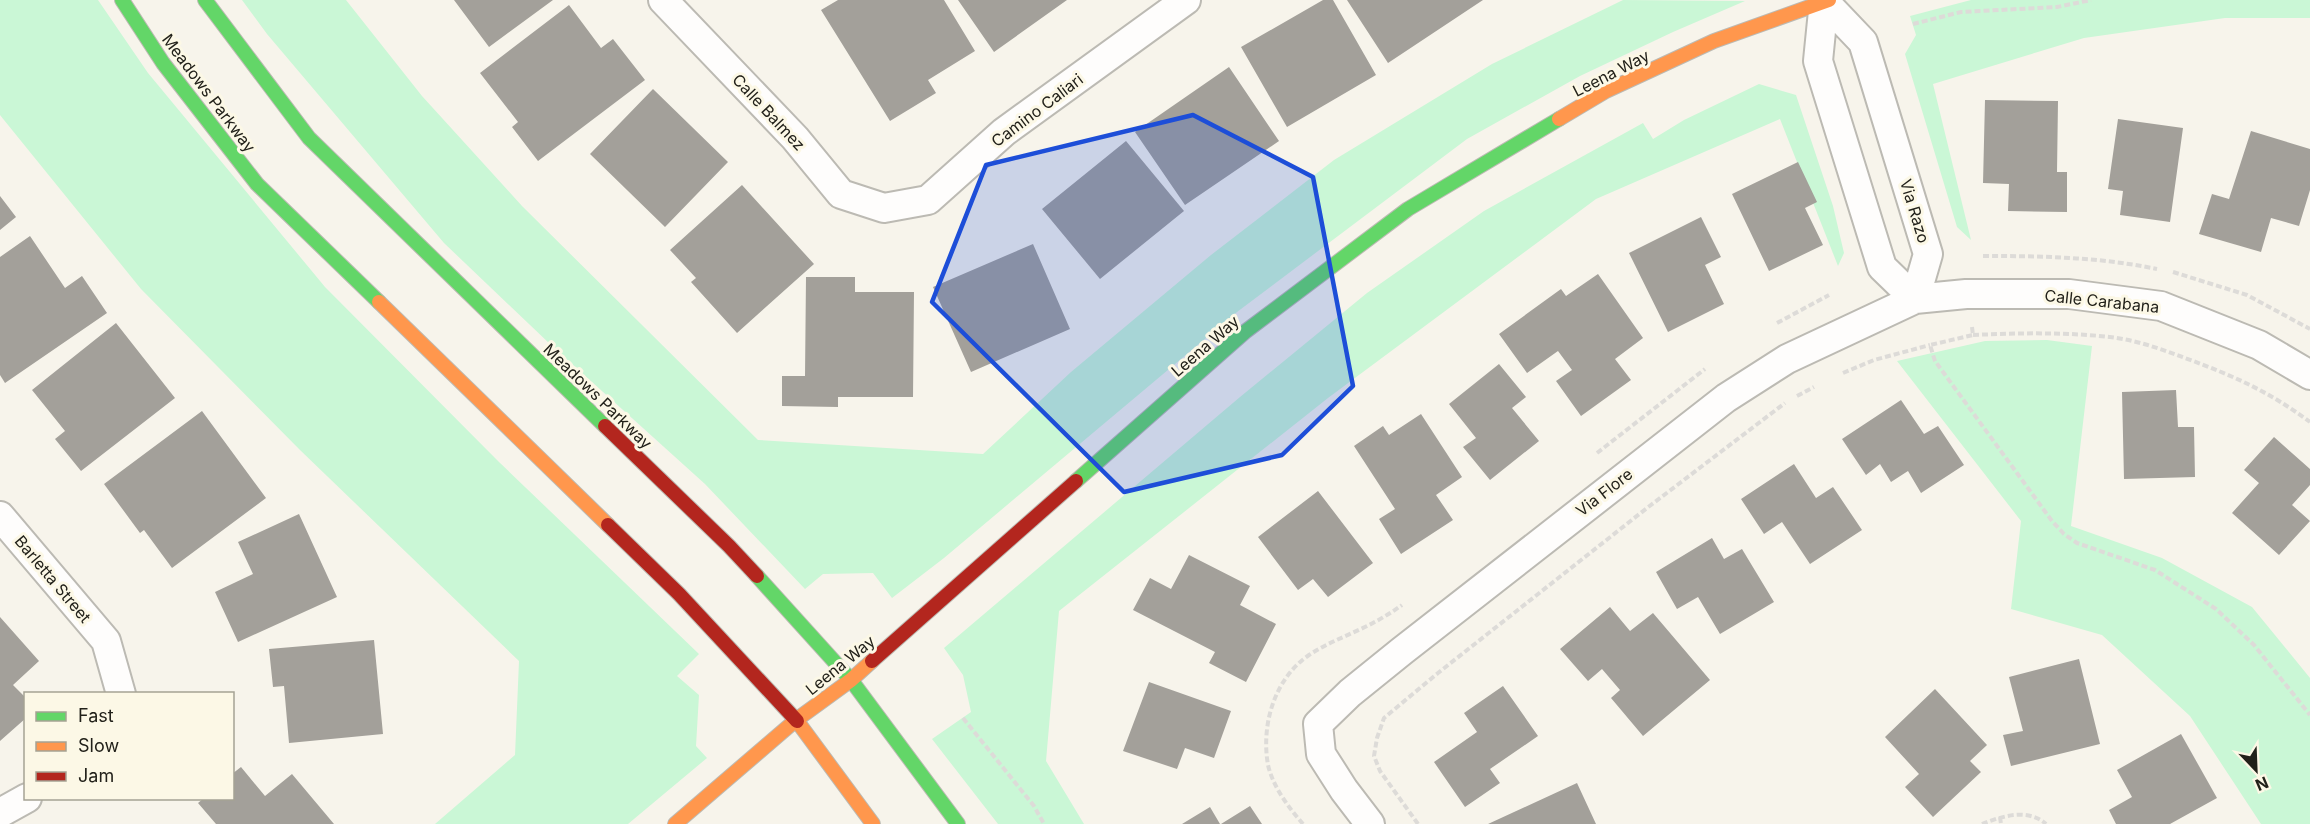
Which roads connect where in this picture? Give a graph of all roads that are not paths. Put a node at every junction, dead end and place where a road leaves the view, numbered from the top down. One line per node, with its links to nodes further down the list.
1 (122, 0): 12 (main road, Meadows Parkway)
2 (205, 0): 10 (main road, Meadows Parkway)
3 (663, 0): 6 (street, Calle Balmez)
4 (1186, 0): 6 (street, Camino Caliari)
5 (1825, 0): 7 (street); 7 (street, Via Razo); 10 (main road, Leena Way)
6 (884, 208)
7 (1915, 299): 8 (street, Calle Carabana); 18 (street, Via Flore)
8 (2310, 375)
9 (0, 516): 11 (street, Barletta Street)
10 (851, 680): 12 (main road, Leena Way); 17 (main road, Meadows Parkway)
11 (121, 692)
12 (796, 720): 15 (main road, Leena Way); 16 (main road, Meadows Parkway)
13 (24, 800): 14 (street)
14 (0, 813)
15 (675, 824)
16 (873, 824)
17 (958, 824)
18 (1370, 824)

